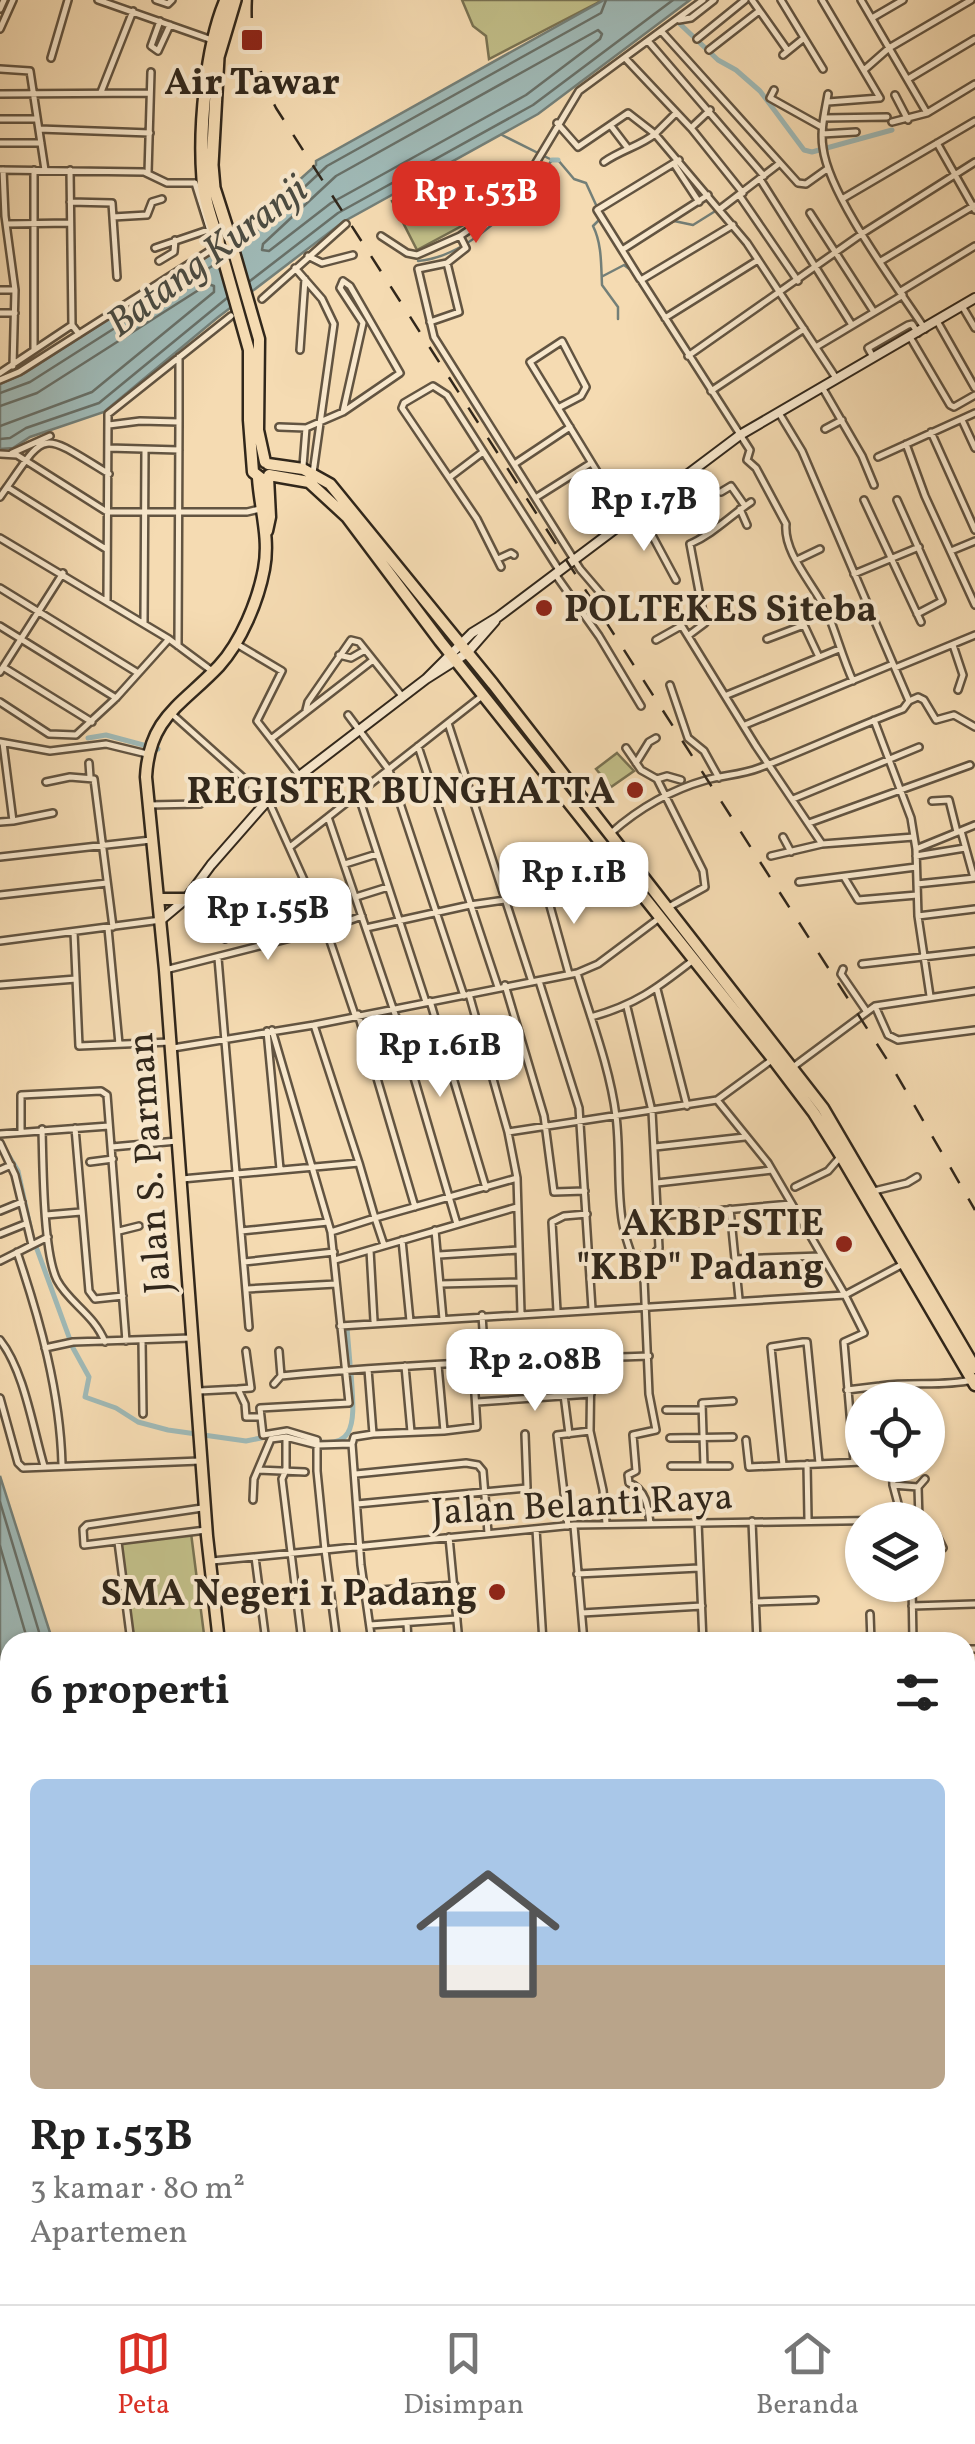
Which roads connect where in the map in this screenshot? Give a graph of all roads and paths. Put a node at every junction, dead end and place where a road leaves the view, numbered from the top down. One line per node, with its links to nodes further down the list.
1 (4, 0): 18 (street)
2 (14, 0): 25 (street)
3 (68, 0): 34 (street)
4 (98, 0): 19 (street)
5 (156, 0): 6 (street)
6 (172, 0)
7 (226, 0): 29 (highway)
8 (236, 0): 101 (highway)
9 (703, 0): 22 (street)
10 (714, 0): 22 (street)
11 (748, 0): 20 (street); 28 (street)
12 (782, 0): 27 (street)
13 (832, 0): 16 (street)
14 (861, 0): 21 (street)
15 (903, 0): 21 (street)
16 (823, 2): 38 (street)
17 (973, 2): 32 (street)
18 (0, 9)
19 (133, 11): 23 (street); 45 (street)
20 (759, 11): 27 (street); 33 (street)
21 (872, 18): 32 (street)
22 (678, 20): 26 (street)
23 (160, 21): 24 (street); 24 (street)
24 (170, 25): 29 (street)
25 (0, 30)
26 (662, 32): 31 (street); 71 (street)
27 (804, 38): 37 (street)
28 (697, 39)
29 (212, 40): 80 (highway)
30 (975, 40): 40 (street)
31 (648, 41): 35 (street); 48 (street)
32 (890, 48): 38 (street); 40 (street)
33 (709, 50)
34 (50, 58)
35 (625, 58): 49 (street); 56 (street)
36 (0, 69): 44 (street)
37 (823, 69)
38 (864, 70): 51 (street)
39 (151, 72): 46 (street)
40 (908, 79): 50 (street)
41 (975, 84): 50 (street)
42 (774, 90): 60 (street)
43 (0, 94): 44 (street)
44 (34, 94): 45 (street); 53 (street)
45 (100, 94): 46 (street)
46 (150, 94): 62 (street)
47 (895, 95): 54 (street)
48 (710, 110): 58 (street); 79 (street)
49 (676, 113): 58 (street); 63 (street)
50 (927, 113): 54 (street)
51 (824, 118): 54 (street); 60 (street)
52 (0, 119): 53 (street)
53 (38, 119): 59 (street)
54 (908, 120)
55 (975, 121): 64 (street)
56 (557, 123): 57 (street); 100 (street)
57 (610, 126): 63 (street); 67 (street)
58 (691, 128): 81 (street)
59 (40, 129): 62 (street); 66 (street)
60 (822, 130): 61 (street); 72 (street)
61 (856, 132)
62 (150, 133): 77 (street)
63 (655, 134): 67 (street); 69 (street)
64 (937, 142): 78 (street); 85 (street)
65 (0, 143): 66 (street)
66 (42, 143): 75 (street)
67 (627, 147): 68 (street)
68 (604, 162)
69 (677, 162): 82 (street); 87 (street); 108 (street)
70 (975, 162): 78 (street)
71 (780, 163): 72 (street); 79 (street)
72 (827, 169): 85 (street)
73 (2, 170): 74 (street); 83 (street)
74 (34, 170): 75 (street); 93 (street)
75 (46, 170): 76 (street)
76 (70, 170): 77 (street); 86 (street)
77 (148, 173): 80 (street)
78 (953, 176): 88 (street); 98 (street)
79 (762, 177): 81 (street); 119 (street)
80 (199, 181): 97 (street); 101 (highway)
81 (741, 194): 89 (street); 124 (street)
82 (708, 195): 87 (street); 89 (street)
83 (2, 197): 92 (street)
84 (162, 199): 91 (street)
85 (842, 199): 98 (street)
86 (70, 202): 91 (street); 94 (street)
87 (698, 202): 108 (street)
88 (974, 207): 115 (street)
89 (720, 209): 96 (street)
90 (810, 213): 109 (street)
91 (113, 217): 121 (street)
92 (4, 219): 93 (street); 103 (street)
93 (34, 222): 94 (street); 147 (street)
94 (70, 223): 140 (street)
95 (346, 224): 111 (street)
96 (732, 225): 113 (street); 123 (street)
97 (208, 230): 104 (street); 145 (street)
98 (864, 233): 109 (street); 115 (street)
99 (381, 236): 107 (street)
100 (460, 236): 107 (street); 116 (street)
101 (224, 238): 132 (main road)
102 (0, 240): 103 (street)
103 (8, 240): 118 (street)
104 (175, 240): 106 (street); 114 (street)
105 (975, 246): 128 (street)
106 (155, 248)
107 (400, 248): 112 (street)
108 (622, 250): 123 (street)
109 (837, 252): 119 (street); 133 (street)
110 (353, 255): 111 (street)
111 (308, 256): 120 (street)
112 (399, 258)
113 (758, 260): 127 (street); 136 (street)
114 (159, 261)
115 (881, 261): 128 (street)
116 (447, 263): 139 (street); 139 (street)
117 (0, 264): 118 (street)
118 (12, 265): 126 (street)
119 (816, 267): 124 (street); 141 (street)
120 (295, 268): 122 (street); 130 (street)
121 (116, 277)
122 (305, 279): 148 (street); 164 (street)
123 (641, 280): 136 (street)
124 (798, 281): 127 (street)
125 (0, 290): 126 (street)
126 (14, 290): 135 (street)
127 (782, 293): 143 (street); 150 (street)
128 (902, 293): 133 (street); 144 (street)
129 (975, 298): 131 (main road)
130 (262, 299)
131 (962, 306): 138 (main road); 142 (street)
132 (240, 311): 149 (street); 186 (main road)
133 (874, 312): 141 (street)
134 (0, 314): 135 (street)
135 (15, 314): 151 (street)
136 (665, 318): 150 (street)
137 (366, 321): 137 (street); 158 (street); 158 (street)
138 (937, 321): 144 (main road); 156 (street)
139 (430, 322): 184 (street)
140 (72, 325): 145 (street); 147 (street)
141 (852, 326): 146 (street)
142 (975, 328)
143 (804, 329): 146 (street); 155 (street)
144 (918, 333): 153 (main road); 156 (street)
145 (79, 334): 152 (street)
146 (816, 346): 153 (street)
147 (34, 349): 151 (street)
148 (300, 350)
149 (179, 356): 163 (street); 165 (street)
150 (688, 356): 155 (street)
151 (13, 366): 152 (street)
152 (0, 376)
153 (836, 378): 154 (main road)
154 (822, 388): 159 (main road); 161 (street)
155 (710, 390): 171 (street)
156 (975, 391)
157 (558, 408): 157 (street); 167 (street)
158 (343, 412): 164 (street)
159 (779, 412): 171 (main road); 224 (street)
160 (975, 413): 162 (street)
161 (842, 420): 169 (street); 190 (street)
162 (962, 420): 170 (street); 173 (street)
163 (180, 422): 165 (street); 178 (street)
164 (319, 424): 168 (street); 187 (street)
165 (109, 425): 175 (street)
166 (279, 427): 168 (street)
167 (570, 427): 184 (street); 185 (street)
168 (306, 428): 187 (street)
169 (825, 429)
170 (932, 432): 174 (street); 205 (street)
171 (740, 435): 201 (main road); 220 (street)
172 (50, 436): 180 (street)
173 (973, 440): 176 (street)
174 (906, 444): 182 (street); 215 (street)
175 (108, 448): 177 (street); 188 (street)
176 (975, 448)
177 (146, 450): 178 (street); 203 (street)
178 (179, 450): 204 (street)
179 (483, 452): 189 (street); 189 (street); 222 (street)
180 (12, 453): 181 (street); 183 (street)
181 (0, 454)
182 (878, 457)
183 (24, 460): 188 (street); 191 (street); 202 (street)
184 (516, 463): 195 (street)
185 (592, 464): 193 (street); 195 (street)
186 (264, 470): 187 (main road); 199 (main road); 209 (main road); 248 (main road)
187 (308, 471): 248 (main road)
188 (108, 474): 202 (street)
189 (450, 476): 219 (street)
190 (874, 485)
191 (7, 487): 194 (street); 213 (street)
192 (722, 492): 198 (street)
193 (611, 495): 200 (street); 206 (street)
194 (0, 497)
195 (537, 497): 217 (street)
196 (864, 500): 218 (street)
197 (897, 500): 212 (street)
198 (745, 506): 207 (street); 237 (street)
199 (260, 509): 204 (street); 209 (main road)
200 (592, 509)
201 (639, 511): 206 (main road); 225 (street)
202 (107, 512): 203 (street); 213 (street)
203 (143, 512): 204 (street); 234 (street)
204 (180, 512): 245 (street)
205 (972, 514): 208 (street)
206 (626, 520): 217 (main road)
207 (748, 525)
208 (975, 530)
209 (266, 532): 243 (main road)
210 (0, 538): 223 (street)
211 (975, 541): 215 (street)
212 (919, 546): 218 (street); 232 (street)
213 (106, 549): 228 (street)
214 (820, 549): 220 (street)
215 (951, 551): 230 (street)
216 (514, 555): 219 (street)
217 (576, 558): 222 (main road); 227 (street)
218 (892, 558): 224 (street); 232 (street)
219 (498, 559): 221 (street)
220 (798, 560): 246 (street)
221 (501, 567)
222 (558, 572): 248 (main road); 265 (street)
223 (63, 573): 228 (street); 231 (street)
224 (854, 574): 253 (street)
225 (676, 580)
226 (0, 588): 231 (street)
227 (604, 597)
228 (107, 601): 234 (street)
229 (667, 602): 236 (street)
230 (975, 605)
231 (36, 611): 241 (street); 255 (street)
232 (918, 614): 233 (street)
233 (921, 622)
234 (144, 624): 239 (street)
235 (0, 626): 241 (street)
236 (682, 626): 237 (street); 242 (street)
237 (688, 635): 261 (street)
238 (975, 635): 244 (street)
239 (169, 639): 245 (street); 255 (street)
240 (767, 639): 250 (street)
241 (21, 640): 252 (street); 262 (street)
242 (656, 640)
243 (234, 643): 254 (main road); 277 (street)
244 (953, 645): 253 (street); 258 (street)
245 (178, 646): 254 (street)
246 (839, 649): 250 (street); 256 (street)
247 (365, 650): 249 (street); 249 (street); 251 (street)
248 (459, 652): 259 (main road); 260 (main road); 313 (main road)
249 (339, 655): 266 (street)
250 (819, 657): 261 (street)
251 (373, 660): 260 (street); 266 (street)
252 (2, 665): 270 (street)
253 (894, 666): 256 (street); 263 (street)
254 (212, 671): 267 (main road)
255 (138, 673): 262 (street)
256 (853, 680): 272 (street)
257 (670, 685): 292 (street)
258 (958, 690)
259 (484, 694): 271 (street); 313 (main road)
260 (402, 696): 274 (main road)
261 (727, 696): 272 (street)
262 (116, 698): 270 (street)
263 (909, 701): 269 (street); 273 (street)
264 (0, 702): 275 (street)
265 (641, 706)
266 (306, 710): 277 (street)
267 (170, 712): 283 (main road); 299 (street)
268 (348, 714): 274 (street)
269 (874, 720): 284 (street); 287 (street)
270 (92, 722): 275 (street)
271 (448, 722): 279 (street); 339 (street)
272 (745, 726): 287 (street)
273 (975, 728)
274 (360, 729): 289 (street); 290 (main road)
275 (49, 734): 282 (street)
276 (656, 738): 286 (street)
277 (272, 740): 290 (street)
278 (1, 743): 282 (street); 306 (street)
279 (418, 746): 289 (street); 340 (street)
280 (626, 748): 286 (street)
281 (919, 748): 284 (street)
282 (50, 749): 283 (street)
283 (148, 749): 302 (main road, Jalan S. Parman)
284 (890, 758): 296 (street); 300 (street)
285 (89, 763): 291 (street)
286 (636, 763): 293 (street)
287 (769, 764): 292 (street); 300 (street)
288 (970, 764): 296 (street)
289 (389, 770): 297 (street); 343 (street)
290 (300, 776): 299 (main road)
291 (90, 777): 295 (street); 316 (street)
292 (719, 778): 298 (street)
293 (657, 779): 294 (street); 298 (street)
294 (681, 780)
295 (46, 782)
296 (902, 789): 308 (street); 312 (street)
297 (358, 794): 305 (street); 321 (street)
298 (666, 796): 313 (street); 342 (street)
299 (268, 800): 317 (street); 331 (main road)
300 (793, 800): 308 (street)
301 (932, 800): 310 (street)
302 (149, 804): 303 (street); 314 (main road, Jalan S. Parman)
303 (200, 804)
304 (54, 813): 306 (street)
305 (328, 817): 317 (street); 324 (street)
306 (13, 821): 307 (street)
307 (0, 822)
308 (809, 823): 315 (street)
309 (975, 825): 310 (street)
310 (959, 832): 318 (street); 320 (street)
311 (783, 837): 319 (street)
312 (914, 838): 315 (street); 320 (street)
313 (606, 839): 333 (street); 342 (main road)
314 (152, 840): 316 (street); 338 (main road, Jalan S. Parman)
315 (822, 844): 319 (street)
316 (102, 845): 323 (street); 328 (street)
317 (289, 848): 350 (street)
318 (965, 848): 320 (street); 327 (street)
319 (792, 852): 322 (street)
320 (916, 852): 325 (street)
321 (377, 854): 324 (street); 332 (street)
322 (770, 856)
323 (0, 857)
324 (345, 864): 336 (street)
325 (916, 867): 326 (street); 330 (street)
326 (844, 877): 329 (street); 334 (street)
327 (974, 878): 330 (street)
328 (107, 882): 335 (street); 348 (street)
329 (798, 882)
330 (918, 884): 334 (street)
331 (196, 885): 337 (main road); 353 (street)
332 (388, 887): 336 (street); 347 (street)
333 (545, 888): 339 (street); 363 (street)
334 (917, 894): 345 (street)
335 (0, 895)
336 (356, 897): 344 (street)
337 (186, 898): 338 (main road); 346 (main road)
338 (158, 899): 346 (main road, Jalan S. Parman)
339 (506, 900): 340 (street); 365 (street)
340 (470, 905): 343 (street); 367 (street)
341 (975, 909): 345 (street)
342 (664, 912): 352 (main road); 362 (street)
343 (436, 913): 347 (street); 370 (street)
344 (362, 916): 349 (street); 350 (street)
345 (918, 916): 356 (street)
346 (160, 920): 348 (street); 361 (main road, Jalan S. Parman)
347 (399, 921): 349 (street); 372 (street)
348 (110, 928): 351 (street); 383 (street)
349 (366, 928): 374 (street)
350 (326, 929): 357 (street); 377 (street)
351 (74, 932): 354 (street); 364 (street)
352 (683, 937): 358 (main road); 386 (main road)
353 (225, 940)
354 (0, 941)
355 (975, 951): 356 (street)
356 (924, 957): 359 (street); 371 (street)
357 (218, 958): 361 (street); 382 (street)
358 (694, 960): 368 (street); 385 (main road)
359 (862, 964)
360 (844, 969): 376 (street)
361 (165, 970): 384 (main road, Jalan S. Parman)
362 (577, 972): 363 (street); 378 (street)
363 (568, 974): 365 (street)
364 (76, 979): 366 (street); 383 (street)
365 (536, 981): 367 (street); 391 (street)
366 (0, 986)
367 (501, 986): 370 (street); 392 (street)
368 (657, 990): 375 (street); 388 (street)
369 (975, 990): 371 (street)
370 (466, 995): 372 (street); 397 (street)
371 (930, 996): 373 (street)
372 (428, 1002): 374 (street); 419 (street)
373 (875, 1006): 376 (street); 380 (street)
374 (392, 1008): 377 (street); 422 (street)
375 (627, 1008): 378 (street); 389 (street)
376 (867, 1012): 386 (street)
377 (357, 1014): 379 (street); 426 (street)
378 (591, 1016): 390 (street)
379 (314, 1025): 381 (street); 407 (street)
380 (975, 1030)
381 (270, 1031): 382 (street); 409 (street); 411 (street)
382 (227, 1039): 384 (street); 413 (street)
383 (119, 1044): 384 (street)
384 (170, 1046): 400 (main road, Jalan S. Parman)
385 (772, 1059): 387 (street); 404 (main road)
386 (791, 1068): 421 (main road)
387 (717, 1100): 388 (street); 399 (street)
388 (687, 1106): 389 (street)
389 (652, 1111): 390 (street); 403 (street)
390 (616, 1114): 391 (street); 454 (street)
391 (580, 1119): 392 (street); 420 (street)
392 (546, 1125): 397 (street); 420 (street)
393 (109, 1126): 394 (street); 396 (street); 402 (street)
394 (75, 1128): 395 (street); 429 (street)
395 (42, 1129): 396 (street); 431 (street)
396 (21, 1130): 398 (street)
397 (508, 1132): 415 (street)
398 (0, 1133)
399 (745, 1137): 403 (street); 412 (street)
400 (177, 1141): 402 (street); 416 (main road, Jalan S. Parman)
401 (0, 1143): 408 (street)
402 (112, 1146): 405 (street)
403 (655, 1148): 417 (street)
404 (841, 1156): 418 (street); 458 (main road)
405 (113, 1159): 406 (street); 439 (street)
406 (90, 1162)
407 (359, 1163): 409 (street); 433 (street)
408 (11, 1165): 410 (street); 423 (street)
409 (314, 1166): 411 (street); 434 (street)
410 (0, 1170)
411 (280, 1170): 413 (street)
412 (772, 1170): 417 (street); 424 (street)
413 (238, 1174): 416 (street); 440 (street)
414 (917, 1177): 421 (street)
415 (517, 1178): 419 (street); 425 (street)
416 (179, 1180): 480 (main road, Jalan S. Parman)
417 (657, 1183): 432 (street)
418 (795, 1187)
419 (486, 1188): 422 (street)
420 (585, 1191): 430 (street)
421 (871, 1192): 479 (main road)
422 (449, 1197): 426 (street); 436 (street)
423 (22, 1202): 428 (street); 435 (street)
424 (792, 1204): 427 (street); 453 (street)
425 (517, 1206): 436 (street); 448 (street)
426 (414, 1207): 433 (street)
427 (730, 1209): 432 (street); 455 (street)
428 (0, 1211)
429 (81, 1212): 431 (street); 465 (street)
430 (587, 1214): 470 (street); 471 (street)
431 (46, 1216): 443 (street)
432 (658, 1216): 452 (street)
433 (375, 1218): 441 (street); 446 (street)
434 (329, 1222): 440 (street); 441 (street)
435 (26, 1223): 442 (street); 445 (street)
436 (457, 1224): 438 (street)
437 (139, 1226): 439 (street)
438 (435, 1230): 444 (street); 450 (street)
439 (120, 1231): 466 (street)
440 (241, 1232): 457 (street)
441 (332, 1232): 451 (street)
442 (0, 1234)
443 (48, 1238): 445 (street); 467 (street)
444 (402, 1240): 446 (street); 475 (street)
445 (35, 1244): 449 (street)
446 (384, 1246): 447 (street)
447 (370, 1250): 451 (street); 476 (street)
448 (518, 1250): 450 (street); 460 (street)
449 (16, 1252): 456 (street); 485 (street)
450 (439, 1255): 462 (street)
451 (335, 1256): 457 (street); 461 (street)
452 (643, 1256): 454 (street); 459 (street)
453 (821, 1256): 455 (street); 464 (street)
454 (632, 1258): 459 (street)
455 (735, 1259): 468 (street)
456 (0, 1261)
457 (244, 1262): 463 (street)
458 (903, 1264): 464 (street); 479 (main road)
459 (643, 1275): 469 (street)
460 (520, 1282): 462 (street); 472 (street)
461 (336, 1284): 463 (street); 477 (street)
462 (440, 1284): 474 (street)
463 (246, 1289): 478 (street)
464 (845, 1294): 468 (street); 498 (street)
465 (90, 1296): 466 (street); 467 (street)
466 (123, 1296): 484 (street)
467 (74, 1299): 483 (street)
468 (738, 1299): 469 (street)
469 (645, 1306): 470 (street); 488 (street)
470 (592, 1309): 471 (street)
471 (558, 1311): 472 (street)
472 (521, 1312): 473 (street)
473 (482, 1315): 474 (street); 491 (street)
474 (443, 1319): 475 (street)
475 (410, 1321): 476 (street)
476 (374, 1322): 477 (street)
477 (340, 1326): 495 (street)
478 (250, 1327)
479 (947, 1331): 497 (main road)
480 (191, 1338): 482 (street); 502 (main road, Jalan S. Parman)
481 (0, 1340): 531 (street)
482 (142, 1340): 484 (street); 510 (street)
483 (105, 1342): 484 (street); 485 (street)
484 (126, 1342)
485 (46, 1348): 527 (street)
486 (246, 1351): 501 (street)
487 (279, 1351): 496 (street)
488 (649, 1356): 489 (street); 553 (street)
489 (590, 1358): 491 (street); 503 (street)
490 (473, 1362): 491 (street); 492 (street); 507 (street)
491 (486, 1362)
492 (438, 1364): 493 (street); 512 (street)
493 (404, 1366): 494 (street); 514 (street)
494 (368, 1369): 495 (street); 515 (street)
495 (347, 1371): 496 (street); 511 (street)
496 (281, 1376): 499 (street)
497 (974, 1378): 500 (street)
498 (846, 1382)
499 (274, 1384)
500 (945, 1385)
501 (238, 1389): 502 (street); 511 (street)
502 (196, 1391): 525 (main road, Jalan S. Parman)
503 (591, 1394): 504 (street); 513 (street)
504 (564, 1395): 507 (street); 517 (street)
505 (0, 1398): 531 (street)
506 (734, 1401): 509 (street)
507 (477, 1402): 512 (street)
508 (666, 1410): 509 (street)
509 (702, 1410): 518 (street)
510 (143, 1414)
511 (259, 1417): 523 (street)
512 (444, 1431): 514 (street)
513 (590, 1431): 517 (street); 552 (street)
514 (411, 1432): 515 (street)
515 (373, 1434): 524 (street)
516 (525, 1434): 542 (street)
517 (569, 1434): 554 (street)
518 (703, 1436): 520 (street); 521 (street); 533 (street)
519 (286, 1437): 523 (street); 535 (street); 536 (street)
520 (733, 1437)
521 (670, 1438)
522 (746, 1440): 530 (street)
523 (317, 1443): 524 (street); 561 (street)
524 (352, 1444): 538 (street)
525 (200, 1461): 527 (street); 547 (main road, Jalan S. Parman)
526 (845, 1463): 529 (street)
527 (62, 1464): 531 (street)
528 (807, 1464): 529 (street); 530 (street); 548 (street)
529 (819, 1464): 530 (street)
530 (783, 1465)
531 (44, 1466)
532 (672, 1466): 533 (street)
533 (704, 1466): 534 (street)
534 (728, 1466)
535 (258, 1470): 536 (street); 543 (street)
536 (286, 1470): 537 (street); 562 (street)
537 (305, 1472)
538 (356, 1474): 542 (street); 546 (street)
539 (922, 1482): 541 (street)
540 (894, 1484): 541 (street); 544 (street)
541 (918, 1487): 545 (street)
542 (485, 1492): 546 (street); 557 (street)
543 (252, 1500)
544 (898, 1502)
545 (918, 1502)
546 (357, 1504): 560 (street)
547 (204, 1507): 556 (main road, Jalan S. Parman); 559 (street)
548 (808, 1520): 549 (street, Jalan Belanti Raya); 550 (street, Jalan Belanti Raya)
549 (845, 1520)
550 (752, 1521): 551 (street, Jalan Belanti Raya); 570 (street)
551 (698, 1522): 553 (street, Jalan Belanti Raya); 565 (street)
552 (606, 1524): 553 (street, Jalan Belanti Raya); 554 (street, Jalan Belanti Raya)
553 (650, 1524)
554 (571, 1526): 555 (street, Jalan Belanti Raya); 566 (street)
555 (536, 1529): 557 (street, Jalan Belanti Raya); 588 (street)
556 (210, 1533): 559 (street); 564 (main road, Jalan S. Parman)
557 (488, 1533): 558 (street, Jalan Belanti Raya)
558 (449, 1537): 560 (street, Jalan Belanti Raya); 567 (street)
559 (118, 1542): 580 (street)
560 (360, 1546): 561 (street, Jalan Belanti Raya); 568 (street)
561 (326, 1550): 562 (street, Jalan Belanti Raya); 584 (street)
562 (290, 1553): 563 (street, Jalan Belanti Raya); 583 (street)
563 (255, 1557): 564 (street, Jalan Belanti Raya); 582 (street)
564 (209, 1561): 581 (main road, Jalan S. Parman)
565 (699, 1568): 566 (street); 573 (street)
566 (577, 1574): 575 (street)
567 (455, 1585): 568 (street); 577 (street)
568 (365, 1592): 579 (street)
569 (814, 1600): 570 (street)
570 (756, 1602): 591 (street)
571 (912, 1602): 574 (street)
572 (975, 1604): 574 (street)
573 (702, 1606): 575 (street); 590 (street)
574 (912, 1606): 593 (street)
575 (582, 1614): 589 (street)
576 (870, 1614): 592 (street)
577 (457, 1619): 578 (street); 587 (street)
578 (407, 1622): 579 (street); 586 (street)
579 (370, 1625): 585 (street)
580 (130, 1632)
581 (217, 1632)
582 (265, 1632)
583 (301, 1632)
584 (336, 1632)
585 (371, 1632)
586 (408, 1632)
587 (459, 1632)
588 (542, 1632)
589 (583, 1632)
590 (703, 1632)
591 (757, 1632)
592 (871, 1632)
593 (913, 1632)

